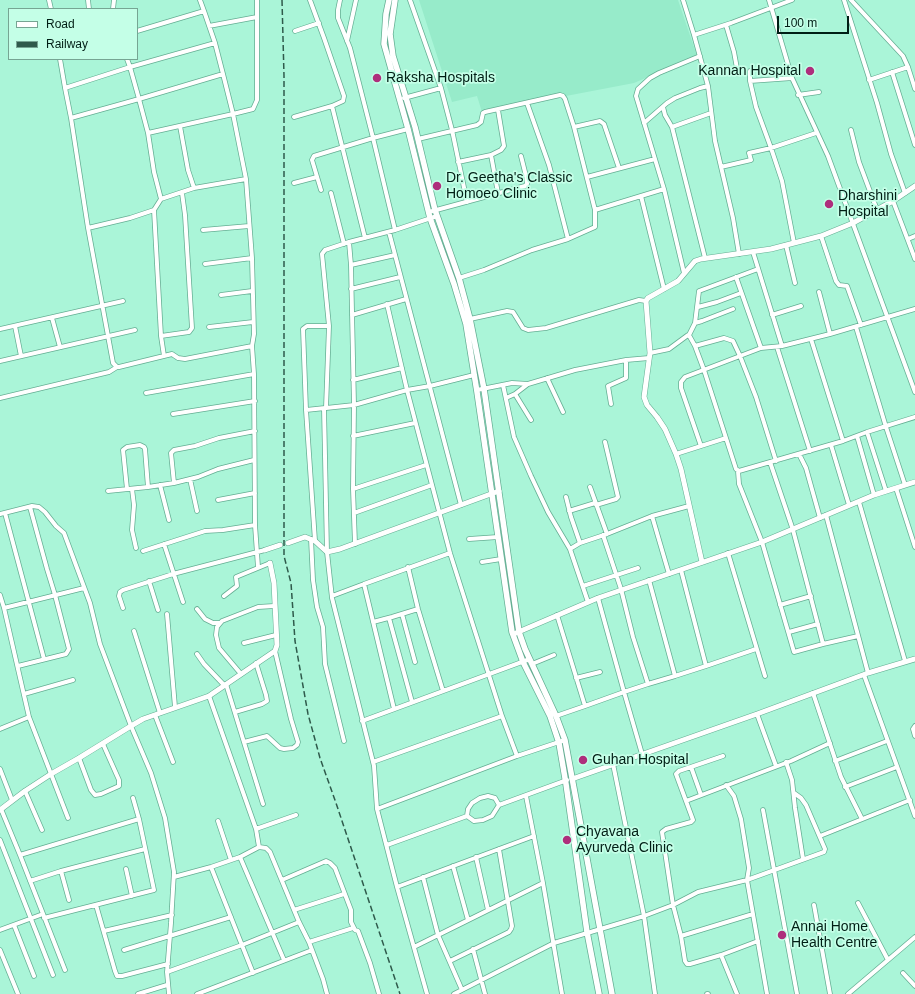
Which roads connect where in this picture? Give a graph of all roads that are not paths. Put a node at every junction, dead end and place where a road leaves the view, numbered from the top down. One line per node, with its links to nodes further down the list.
1 (200, 0): 15 (street)
2 (257, 0): 16 (street)
3 (310, 0): 17 (street)
4 (340, 0): 23 (street)
5 (356, 0): 23 (street)
6 (389, 0): 46 (main road)
7 (395, 0): 46 (main road)
8 (410, 0): 41 (street)
9 (684, 0): 22 (street)
10 (769, 0): 14 (street)
11 (792, 0): 14 (street)
12 (844, 0): 37 (street)
13 (851, 0): 29 (street)
14 (772, 8): 18 (street); 36 (street)
15 (204, 11): 19 (street); 20 (street)
16 (257, 18): 19 (street); 52 (street)
17 (319, 23): 21 (street); 48 (street)
18 (726, 25): 22 (street); 35 (street)
19 (209, 26): 24 (street)
20 (138, 31)
21 (295, 31)
22 (694, 35): 25 (street)
23 (347, 41): 64 (street)
24 (215, 43): 28 (street); 34 (street)
25 (700, 56): 39 (street); 55 (street)
26 (60, 60): 40 (street)
27 (127, 60): 28 (street)
28 (130, 67): 40 (street); 45 (street)
29 (908, 67): 32 (street); 33 (street)
30 (750, 71): 38 (street)
31 (915, 71): 33 (street)
32 (892, 72): 37 (street); 66 (street)
33 (910, 73): 42 (street)
34 (223, 74): 45 (street); 52 (street)
35 (738, 74)
36 (792, 78): 38 (street); 44 (street)
37 (869, 80): 86 (street)
38 (750, 81): 68 (street)
39 (708, 86): 49 (street); 51 (street)
40 (65, 88): 54 (street)
41 (441, 88): 46 (street); 60 (street)
42 (915, 89)
43 (819, 92): 44 (street)
44 (798, 95): 63 (street)
45 (140, 99): 54 (street); 62 (street)
46 (402, 99): 59 (main road); 65 (main road)
47 (527, 103): 50 (street); 57 (street); 105 (street)
48 (332, 106): 53 (street); 67 (street)
49 (663, 107): 55 (street); 58 (street)
50 (498, 110): 60 (street); 69 (street)
51 (711, 113): 58 (street); 73 (street)
52 (233, 114): 56 (street); 77 (street)
53 (294, 117)
54 (71, 118): 98 (street)
55 (644, 123): 71 (street)
56 (180, 126): 62 (street); 80 (street)
57 (574, 127): 74 (street); 76 (street)
58 (672, 127): 115 (street)
59 (408, 129): 64 (street); 95 (main road)
60 (452, 130): 65 (street); 72 (street)
61 (851, 130): 93 (street)
62 (148, 133): 88 (street)
63 (816, 133): 68 (street); 96 (street)
64 (373, 138): 67 (street); 100 (street)
65 (418, 139): 94 (main road)
66 (915, 145)
67 (343, 148): 75 (street); 104 (street)
68 (772, 148): 73 (street); 108 (street)
69 (491, 155): 72 (street); 85 (street)
70 (521, 156): 85 (street)
71 (655, 159): 74 (street); 81 (street)
72 (458, 162): 90 (street)
73 (722, 167): 112 (street)
74 (619, 168): 76 (street)
75 (317, 176): 78 (street); 82 (street)
76 (587, 177): 92 (street)
77 (246, 179): 80 (street); 97 (street)
78 (294, 183)
79 (915, 186): 86 (street)
80 (194, 188): 83 (street)
81 (664, 189): 87 (street); 120 (street)
82 (321, 190)
83 (182, 193): 88 (street); 157 (street)
84 (331, 193): 109 (street)
85 (498, 193): 90 (street)
86 (905, 193): 89 (street)
87 (641, 196): 92 (street); 126 (street)
88 (161, 199): 91 (street)
89 (893, 201): 93 (street); 106 (street)
90 (467, 202): 94 (street)
91 (154, 210): 98 (street); 157 (street)
92 (595, 210): 105 (street)
93 (878, 210): 96 (street)
94 (436, 213): 95 (street); 123 (main road)
95 (429, 215): 100 (street); 175 (main road)
96 (853, 223): 102 (street); 142 (street)
97 (249, 226): 99 (street); 114 (street)
98 (88, 228): 135 (street)
99 (202, 230)
100 (395, 230): 101 (street)
101 (389, 232): 104 (street); 113 (street)
102 (821, 236): 108 (street); 147 (street)
103 (915, 236): 106 (street)
104 (365, 238): 107 (street)
105 (568, 239): 123 (street)
106 (908, 239): 116 (street)
107 (349, 242): 109 (street); 118 (street)
108 (794, 243): 110 (street)
109 (344, 244): 149 (street)
110 (786, 245): 111 (street); 124 (street)
111 (753, 252): 112 (street); 119 (street)
112 (739, 254): 115 (street)
113 (395, 255): 118 (street); 121 (street)
114 (252, 258): 117 (street); 127 (street)
115 (705, 258): 120 (street)
116 (915, 259)
117 (205, 264)
118 (351, 265): 125 (street)
119 (758, 269): 122 (street); 141 (street)
120 (684, 273): 126 (street)
121 (400, 277): 125 (street); 131 (street)
122 (736, 277): 129 (street); 137 (street)
123 (459, 278): 144 (main road)
124 (795, 283)
125 (351, 289): 140 (street)
126 (664, 289): 133 (street)
127 (252, 291): 130 (street); 145 (street)
128 (819, 292): 154 (street)
129 (741, 293): 137 (street); 164 (street)
130 (221, 295)
131 (406, 299): 134 (street); 180 (street)
132 (124, 301): 135 (street)
133 (646, 302): 144 (street); 167 (street)
134 (387, 304): 140 (street); 172 (street)
135 (103, 306): 143 (street); 156 (street)
136 (801, 306): 141 (street)
137 (698, 307): 146 (street)
138 (733, 309): 146 (street)
139 (915, 309): 142 (street)
140 (352, 315): 177 (street)
141 (772, 315): 161 (street)
142 (888, 317): 147 (street); 184 (street)
143 (52, 318): 148 (street); 162 (street)
144 (470, 319): 181 (main road)
145 (253, 322): 150 (street); 159 (street)
146 (695, 322): 155 (street)
147 (861, 325): 151 (street)
148 (15, 326): 152 (street); 165 (street)
149 (329, 326): 192 (street); 193 (street)
150 (208, 327)
151 (856, 327): 154 (street); 199 (street)
152 (0, 329)
153 (135, 330): 156 (street)
154 (830, 334): 158 (street)
155 (689, 335): 160 (street); 167 (street)
156 (109, 336): 162 (street); 171 (street)
157 (161, 336): 166 (street)
158 (811, 339): 161 (street); 205 (street)
159 (252, 346): 166 (street); 174 (street)
160 (695, 346): 168 (street); 173 (street)
161 (782, 346): 163 (street)
162 (60, 347): 165 (street)
163 (777, 347): 164 (street); 209 (street)
164 (761, 348): 168 (street)
165 (21, 356): 170 (street)
166 (164, 356): 171 (street)
167 (649, 356): 169 (street); 210 (street)
168 (740, 356): 173 (street); 213 (street)
169 (626, 360): 176 (street); 190 (street)
170 (0, 361)
171 (117, 367): 187 (street)
172 (402, 368): 177 (street); 182 (street)
173 (704, 370): 204 (street); 208 (street)
174 (254, 374): 185 (street); 189 (street)
175 (474, 375): 180 (street); 183 (main road)
176 (547, 378): 178 (street); 194 (street)
177 (353, 380): 191 (street)
178 (528, 384): 179 (street); 186 (street)
179 (503, 385): 181 (street); 188 (street)
180 (430, 386): 182 (street); 239 (street)
181 (484, 389): 183 (street); 230 (main road)
182 (407, 390): 191 (street); 198 (street)
183 (477, 390): 233 (main road)
184 (915, 392)
185 (146, 393)
186 (515, 394): 188 (street); 197 (street)
187 (0, 398)
188 (506, 398): 267 (street)
189 (255, 401): 195 (street); 200 (street)
190 (611, 404)
191 (354, 405): 192 (street); 202 (street)
192 (325, 408): 193 (street); 271 (street)
193 (306, 410): 258 (street)
194 (563, 412)
195 (173, 414)
196 (915, 417): 199 (street)
197 (531, 420)
198 (416, 423): 202 (street); 215 (street)
199 (886, 426): 201 (street); 220 (street)
200 (255, 431): 212 (street); 219 (street)
201 (867, 432): 203 (street); 231 (street)
202 (353, 436): 228 (street)
203 (857, 436): 205 (street); 234 (street)
204 (726, 438): 208 (street); 216 (street)
205 (843, 441): 207 (street)
206 (605, 442): 238 (street)
207 (831, 445): 209 (street); 240 (street)
208 (701, 446): 210 (street)
209 (810, 451): 211 (street)
210 (676, 454): 241 (street)
211 (799, 454): 213 (street); 251 (street)
212 (254, 460): 217 (street); 232 (street)
213 (776, 461): 214 (street)
214 (770, 462): 216 (street); 254 (street)
215 (426, 465): 222 (street); 228 (street)
216 (738, 471): 259 (street)
217 (190, 479): 219 (street); 244 (street)
218 (915, 482): 220 (street)
219 (174, 483): 221 (street)
220 (905, 484): 225 (street)
221 (160, 485): 224 (street); 252 (street)
222 (432, 485): 246 (street); 247 (street)
223 (590, 487): 238 (street)
224 (148, 488): 226 (street); 227 (street)
225 (896, 488): 231 (street); 265 (street)
226 (127, 489): 227 (street); 229 (street)
227 (132, 489): 266 (street)
228 (353, 489): 246 (street)
229 (108, 491)
230 (499, 491): 233 (street); 316 (main road)
231 (886, 491): 234 (street)
232 (255, 493): 236 (street); 253 (street)
233 (492, 494): 239 (street); 256 (main road)
234 (874, 495): 237 (street)
235 (566, 497): 243 (street)
236 (218, 500)
237 (859, 502): 240 (street); 327 (street)
238 (596, 504): 243 (street); 255 (street)
239 (461, 505): 247 (street)
240 (849, 505): 249 (street)
241 (689, 506): 250 (street); 276 (street)
242 (30, 507): 245 (street); 289 (street); 292 (street)
243 (569, 511): 260 (street)
244 (197, 512)
245 (5, 513): 248 (street); 297 (street)
246 (354, 513): 263 (street)
247 (439, 513): 263 (street); 272 (street)
248 (0, 514)
249 (826, 515): 251 (street); 318 (street)
250 (652, 516): 255 (street); 284 (street)
251 (820, 518): 254 (street)
252 (168, 520)
253 (255, 525): 261 (street); 270 (street)
254 (793, 530): 259 (street); 295 (street)
255 (605, 535): 260 (street); 283 (street)
256 (498, 537): 257 (street); 274 (main road)
257 (469, 539)
258 (313, 540): 262 (street); 271 (street); 364 (street)
259 (762, 542): 273 (street); 300 (street)
260 (580, 543): 267 (street)
261 (164, 544): 269 (street); 282 (street)
262 (288, 544)
263 (355, 544): 271 (street)
264 (280, 545): 268 (street)
265 (915, 547)
266 (136, 548)
267 (570, 549): 288 (street)
268 (265, 550): 270 (street)
269 (142, 551)
270 (256, 552): 278 (street); 282 (street)
271 (327, 552): 294 (street)
272 (450, 553): 279 (street); 337 (street)
273 (728, 553): 276 (street); 321 (street)
274 (501, 559): 275 (street); 316 (main road)
275 (482, 562)
276 (702, 562): 281 (street)
277 (270, 563): 278 (street); 301 (street)
278 (258, 567): 293 (street)
279 (408, 567): 287 (street); 305 (street)
280 (638, 568): 283 (street)
281 (681, 570): 284 (street); 333 (street)
282 (173, 574): 286 (street); 298 (street)
283 (616, 574): 288 (street); 290 (street)
284 (669, 574): 285 (street)
285 (649, 580): 290 (street); 338 (street)
286 (149, 582): 303 (street); 306 (street)
287 (364, 584): 294 (street); 311 (street)
288 (583, 586): 299 (street)
289 (84, 588): 292 (street); 360 (street)
290 (621, 589): 296 (street); 342 (street)
291 (0, 595): 302 (street)
292 (55, 595): 297 (street); 325 (street)
293 (224, 596)
294 (332, 596): 359 (street)
295 (811, 596): 300 (street); 313 (street)
296 (598, 598): 299 (street); 345 (street)
297 (30, 601): 302 (street); 325 (street)
298 (183, 602)
299 (588, 602): 309 (street)
300 (780, 605): 315 (street)
301 (274, 606): 312 (street); 317 (street)
302 (4, 608): 332 (street)
303 (123, 608)
304 (197, 609): 312 (street)
305 (418, 609): 308 (street); 344 (street)
306 (158, 610)
307 (167, 614): 351 (street)
308 (402, 614): 310 (street); 328 (street)
309 (557, 615): 316 (street); 340 (street)
310 (389, 618): 311 (street); 349 (street)
311 (373, 622): 352 (street)
312 (219, 623): 335 (street)
313 (818, 624): 315 (street); 320 (street)
314 (134, 631): 354 (street)
315 (789, 632): 320 (street)
316 (516, 633): 329 (main road); 330 (main road)
317 (276, 635): 319 (street); 322 (street)
318 (858, 636): 320 (street); 336 (street)
319 (244, 643)
320 (823, 644)
321 (756, 649): 333 (street); 339 (street)
322 (275, 651): 331 (street); 367 (street)
323 (197, 654): 343 (street)
324 (554, 655): 330 (street)
325 (44, 659): 332 (street)
326 (915, 659): 327 (street)
327 (905, 661): 336 (street)
328 (415, 662)
329 (524, 662): 330 (street); 337 (street); 368 (main road)
330 (531, 662): 357 (main road)
331 (256, 664): 335 (street); 353 (street)
332 (18, 666): 347 (street)
333 (706, 666): 338 (street)
334 (600, 672): 340 (street)
335 (241, 674): 343 (street)
336 (866, 674): 346 (street); 366 (street)
337 (488, 675): 344 (street); 356 (street)
338 (675, 676): 342 (street)
339 (765, 676)
340 (576, 678): 350 (street)
341 (73, 680): 347 (street)
342 (648, 684): 345 (street)
343 (225, 685): 348 (street); 353 (street)
344 (443, 691): 349 (street)
345 (624, 692): 350 (street); 371 (street)
346 (813, 693): 355 (street); 369 (street)
347 (24, 694): 358 (street)
348 (209, 696): 351 (street); 409 (street)
349 (412, 702): 352 (street)
350 (584, 706): 357 (street)
351 (175, 707): 354 (street)
352 (394, 709): 359 (street)
353 (235, 712): 367 (street)
354 (157, 714): 360 (street); 376 (street)
355 (757, 714): 371 (street); 380 (street)
356 (502, 716): 372 (street); 377 (street)
357 (556, 716): 365 (main road)
358 (29, 717): 362 (street); 384 (street)
359 (362, 721): 377 (street)
360 (131, 726): 370 (street); 428 (street)
361 (915, 726): 363 (street)
362 (0, 728)
363 (915, 736)
364 (344, 740)
365 (565, 740): 368 (street); 385 (main road)
366 (888, 741): 375 (street); 382 (street)
367 (244, 742): 397 (street)
368 (559, 743): 372 (street); 386 (main road)
369 (830, 743): 375 (street); 378 (street)
370 (103, 744): 374 (street); 374 (street)
371 (642, 754): 379 (street)
372 (517, 756): 399 (street)
373 (723, 756): 381 (street)
374 (79, 758): 384 (street)
375 (835, 761): 388 (street)
376 (173, 762)
377 (372, 762): 399 (street)
378 (786, 762): 380 (street); 390 (street)
379 (613, 764): 385 (street); 448 (street)
380 (776, 766): 387 (street)
381 (691, 767): 391 (street); 396 (street)
382 (898, 767): 388 (street); 395 (street)
383 (0, 769): 394 (street)
384 (51, 774): 389 (street); 405 (street)
385 (572, 779): 386 (street); 455 (main road)
386 (565, 781): 392 (street); 459 (main road)
387 (726, 785): 391 (street); 431 (street)
388 (845, 786): 407 (street)
389 (25, 791): 394 (street); 410 (street)
390 (794, 793): 412 (street); 422 (street)
391 (701, 795): 396 (street)
392 (526, 796): 398 (street); 411 (street)
393 (133, 798): 406 (street)
394 (12, 800): 400 (street)
395 (910, 800): 404 (street); 407 (street)
396 (686, 801): 441 (street)
397 (263, 804)
398 (499, 805): 403 (street); 403 (street)
399 (377, 809): 414 (street)
400 (1, 810): 418 (street)
401 (763, 810): 426 (street)
402 (296, 815): 409 (street)
403 (467, 816): 414 (street)
404 (915, 816)
405 (68, 818)
406 (139, 819): 416 (street); 418 (street)
407 (862, 820): 412 (street)
408 (218, 821): 421 (street)
409 (256, 829): 415 (street)
410 (42, 830)
411 (534, 836): 417 (street); 433 (street)
412 (820, 836): 422 (street)
413 (0, 840): 450 (street)
414 (387, 845): 434 (street)
415 (259, 847): 419 (street); 430 (street)
416 (145, 849): 427 (street); 436 (street)
417 (499, 849): 420 (street); 438 (street)
418 (20, 855): 432 (street)
419 (240, 857): 421 (street); 458 (street)
420 (476, 857): 423 (street); 444 (street)
421 (232, 860): 424 (street)
422 (803, 860): 426 (street)
423 (453, 866): 429 (street); 451 (street)
424 (211, 867): 428 (street); 449 (street)
425 (126, 870): 436 (street)
426 (775, 870): 431 (street); 503 (street)
427 (61, 871): 432 (street); 437 (street)
428 (174, 877): 446 (street)
429 (423, 877): 434 (street); 460 (street)
430 (282, 880): 435 (street); 443 (street)
431 (747, 880): 441 (street); 445 (street)
432 (30, 881): 447 (street)
433 (543, 883): 438 (street); 466 (street)
434 (397, 887): 468 (street)
435 (344, 894): 443 (street); 454 (street)
436 (132, 896): 440 (street)
437 (69, 900)
438 (507, 900): 444 (street); 469 (street)
439 (858, 903): 476 (street)
440 (96, 905): 447 (street); 457 (street)
441 (673, 905): 448 (street); 461 (street)
442 (814, 905): 504 (street)
443 (294, 910): 452 (street)
444 (488, 910): 451 (street)
445 (753, 914): 461 (street); 464 (street)
446 (172, 915): 457 (street); 462 (street)
447 (43, 916): 450 (street); 478 (street)
448 (644, 916): 455 (street); 500 (street)
449 (231, 917): 462 (street); 467 (street)
450 (31, 919): 453 (street); 482 (street)
451 (468, 920): 460 (street)
452 (299, 922): 458 (street); 465 (street)
453 (14, 925): 456 (street); 483 (street)
454 (353, 928): 465 (street); 493 (street)
455 (600, 929): 459 (street); 499 (main road)
456 (0, 930)
457 (104, 931): 477 (street)
458 (273, 931): 467 (street); 474 (street)
459 (587, 932): 466 (street); 498 (main road)
460 (438, 935): 468 (street); 475 (street)
461 (681, 936): 473 (street)
462 (170, 937): 471 (street); 477 (street)
463 (915, 937): 476 (street)
464 (758, 941): 473 (street); 502 (street)
465 (309, 942): 472 (street)
466 (554, 943): 484 (street); 497 (street)
467 (242, 945): 479 (street); 480 (street)
468 (414, 946): 494 (street)
469 (473, 949): 475 (street); 484 (street)
470 (0, 950): 488 (street)
471 (124, 950)
472 (312, 950): 474 (street); 492 (street)
473 (721, 955): 501 (street)
474 (284, 960): 480 (street)
475 (450, 960): 487 (street)
476 (888, 960): 505 (street)
477 (168, 964): 479 (street)
478 (65, 970)
479 (167, 972): 485 (street)
480 (253, 973): 491 (street)
481 (903, 973): 486 (street)
482 (53, 975)
483 (34, 976)
484 (481, 981): 487 (street); 496 (street)
485 (167, 985): 489 (street); 490 (street)
486 (915, 986)
487 (462, 990): 495 (street)
488 (18, 994)
489 (138, 994)
490 (169, 994)
491 (197, 994)
492 (326, 994)
493 (379, 994)
494 (427, 994)
495 (454, 994)
496 (485, 994)
497 (562, 994)
498 (598, 994)
499 (612, 994)
500 (655, 994)
501 (737, 994)
502 (767, 994)
503 (797, 994)
504 (830, 994)
505 (848, 994)

